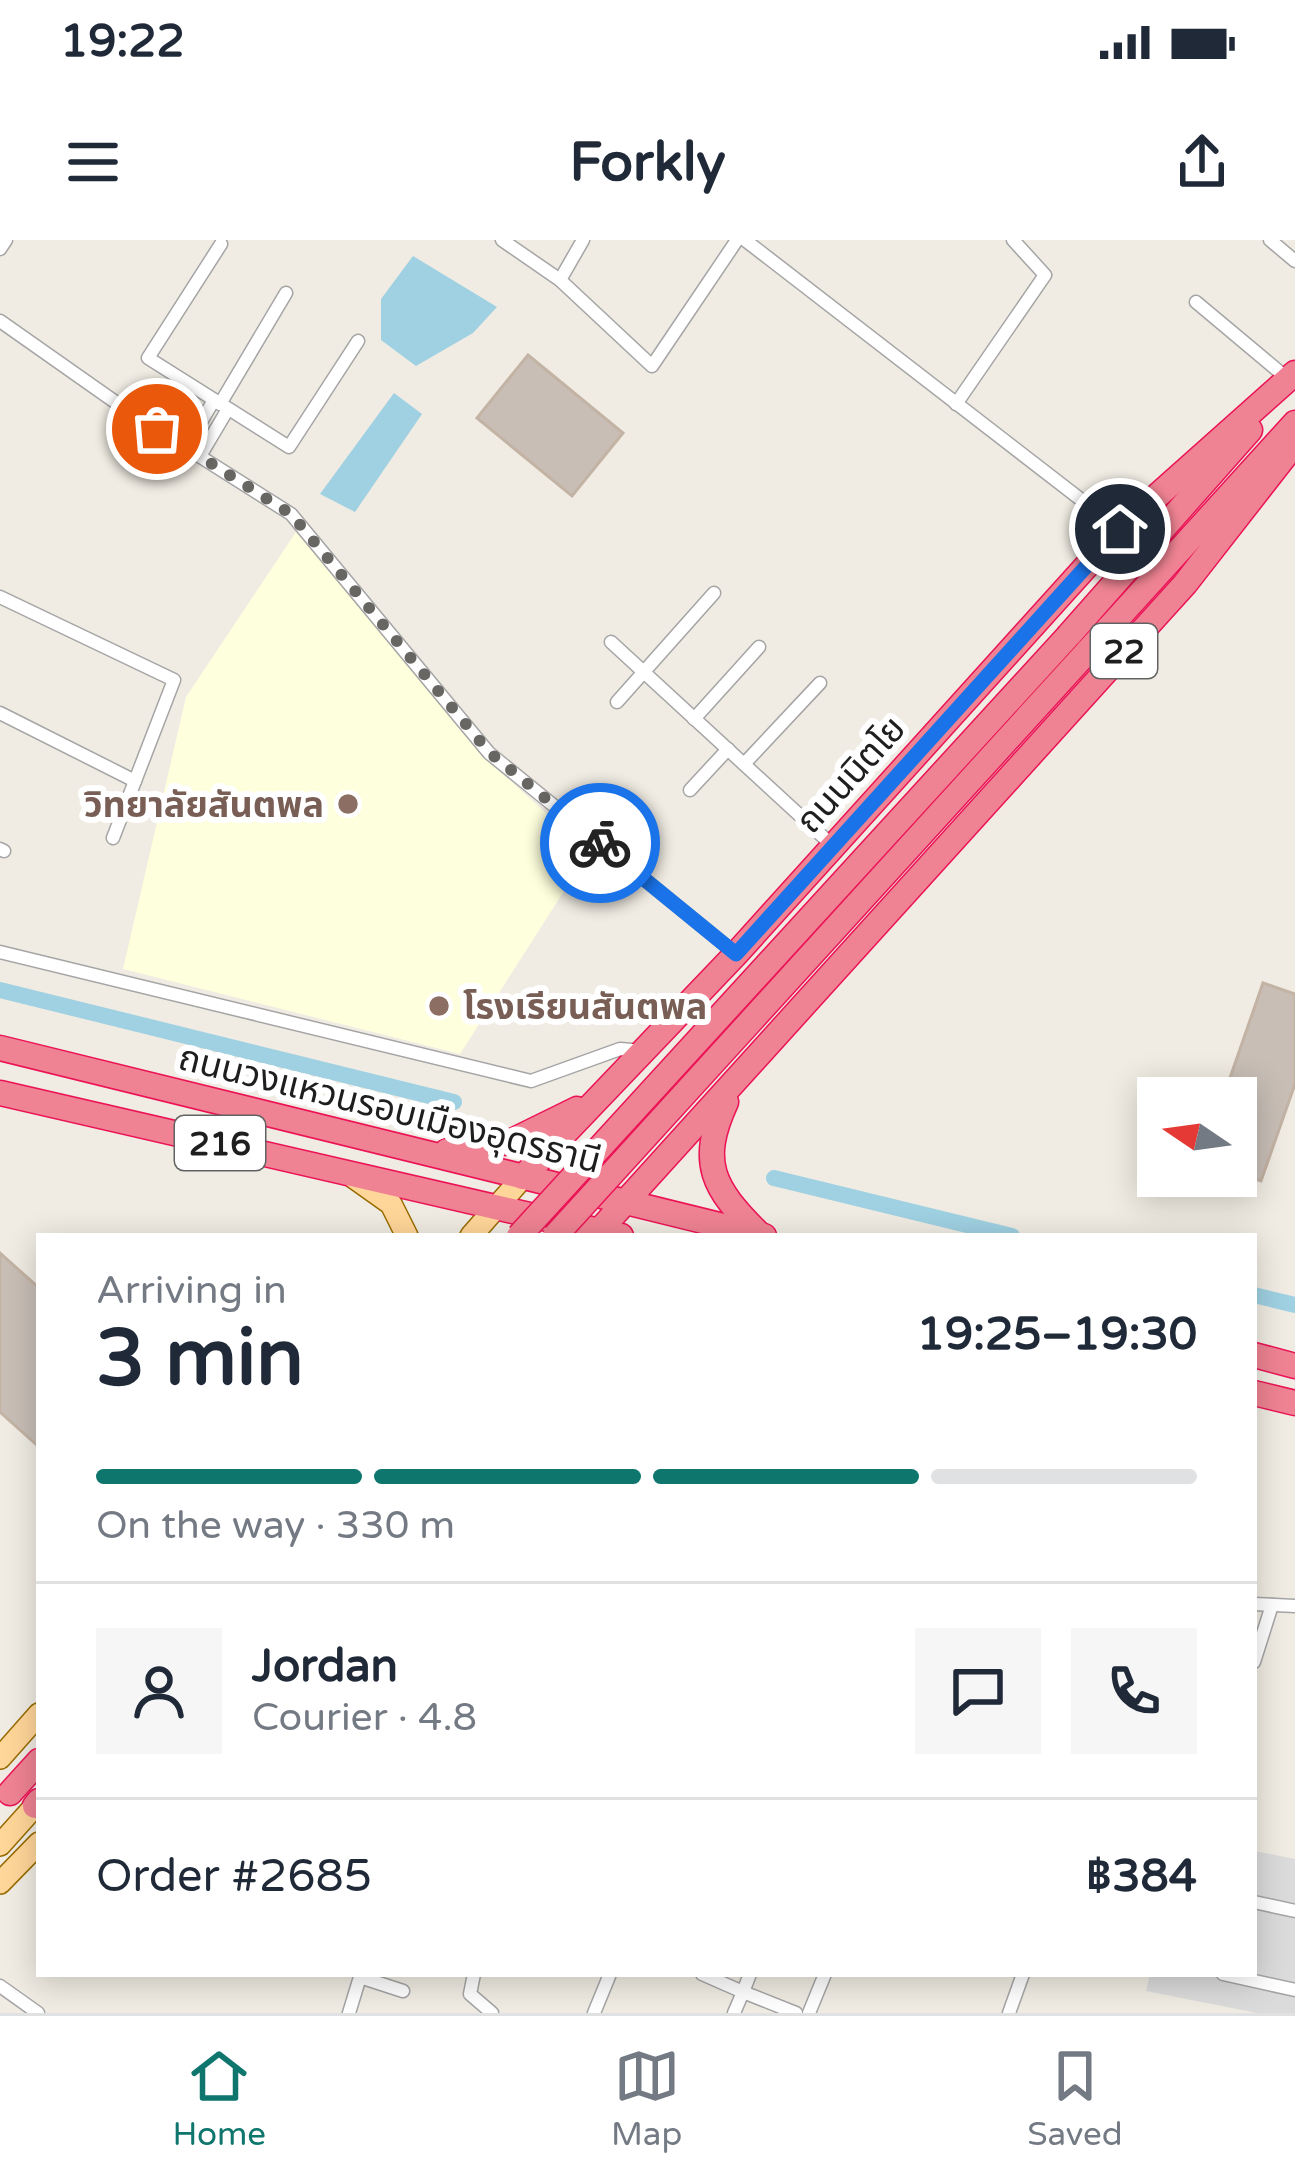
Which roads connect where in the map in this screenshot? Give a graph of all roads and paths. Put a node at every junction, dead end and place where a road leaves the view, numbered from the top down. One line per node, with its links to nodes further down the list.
1 (6, 240): 8 (street)
2 (502, 240): 10 (street)
3 (583, 240): 10 (street)
4 (741, 240): 10 (street); 17 (street)
5 (1013, 240): 17 (street)
6 (1270, 240): 9 (street)
7 (220, 244): 16 (street)
8 (0, 249)
9 (1295, 261)
10 (560, 280)
11 (286, 293): 16 (street)
12 (1196, 302): 15 (street)
13 (0, 321): 20 (street)
14 (358, 341): 16 (street)
15 (1293, 377): 22 (highway, ถนนนิตโย / 22); 26 (highway, ถนนนิตโย / 22)
16 (221, 404): 20 (street); 21 (street)
17 (956, 404): 22 (street)
18 (1295, 423): 26 (highway, ถนนนิตโย / 22)
19 (1295, 443): 44 (highway, 22)
20 (186, 447): 21 (street)
21 (200, 456): 40 (street)
22 (1120, 529): 38 (highway, ถนนนิตโย / 22)
23 (714, 593): 28 (street)
24 (0, 597): 35 (street)
25 (611, 642): 28 (street)
26 (1078, 644): 53 (highway, ถนนนิตโย / 22, bridge); 54 (highway, ถนนนิตโย / 22, bridge)
27 (759, 647): 32 (street)
28 (644, 672): 30 (street); 32 (street)
29 (820, 683): 34 (street)
30 (617, 702)
31 (0, 713): 35 (street)
32 (694, 719): 33 (street)
33 (728, 749): 34 (street); 36 (street)
34 (743, 764): 38 (street)
35 (135, 781): 37 (street)
36 (690, 790)
37 (113, 838)
38 (832, 846): 40 (highway, ถนนนิตโย / 22)
39 (0, 952): 42 (street)
40 (736, 954): 42 (highway, ถนนนิตโย / 22)
41 (0, 1048): 46 (highway, ถนนวงแหวนรอบเมืองอุดรธานี / 216)
42 (646, 1051): 43 (highway, ถนนนิตโย / 22); 44 (highway)
43 (623, 1076): 46 (highway); 48 (highway, ถนนนิตโย / 22)
44 (730, 1086): 49 (highway, 22); 58 (highway)
45 (0, 1093): 47 (highway, ถนนวงแหวนรอบเมืองอุดรธานี / 216)
46 (431, 1154): 48 (highway, ถนนวงแหวนรอบเมืองอุดรธานี / 216)
47 (341, 1169): 50 (highway, ถนนวงแหวนรอบเมืองอุดรธานี / 216); 51 (main road)
48 (523, 1177): 49 (highway, ถนนวงแหวนรอบเมืองอุดรธานี / 216); 50 (main road, ถนนนิตโย / 22)
49 (625, 1202): 56 (highway, 22); 57 (highway, ถนนวงแหวนรอบเมืองอุดรธานี / 216)
50 (498, 1205): 52 (main road, ถนนนิตโย / 22); 55 (highway, ถนนวงแหวนรอบเมืองอุดรธานี / 216)
51 (406, 1233)
52 (474, 1233)
53 (522, 1233)
54 (558, 1233)
55 (601, 1233)
56 (606, 1233)
57 (750, 1233)
58 (759, 1233)
59 (1257, 1356): 60 (highway)
60 (1295, 1366)
61 (1257, 1394): 62 (highway)
62 (1295, 1403)
63 (1257, 1604): 64 (street)
64 (1272, 1605): 65 (street); 66 (street)
65 (1295, 1606)
66 (1257, 1652)
67 (36, 1717): 68 (main road)
68 (0, 1758)
69 (36, 1764): 70 (highway)
70 (5, 1798)
71 (36, 1804): 72 (main road)
72 (0, 1845)
73 (36, 1846): 74 (main road)
74 (0, 1882)
75 (1257, 1903): 76 (street)
76 (1295, 1911)
77 (473, 1977): 90 (street)
78 (609, 1977): 91 (street)
79 (709, 1977): 87 (street)
80 (749, 1977): 87 (street)
81 (824, 1977): 94 (street)
82 (1022, 1977): 95 (street)
83 (1236, 1977): 85 (street)
84 (0, 1987): 88 (street)
85 (1295, 1990)
86 (403, 1991): 89 (street)
87 (743, 1992): 92 (street); 93 (street)
88 (38, 2013)
89 (350, 2013)
90 (492, 2013)
91 (594, 2013)
92 (734, 2013)
93 (796, 2013)
94 (808, 2013)
95 (1009, 2013)

